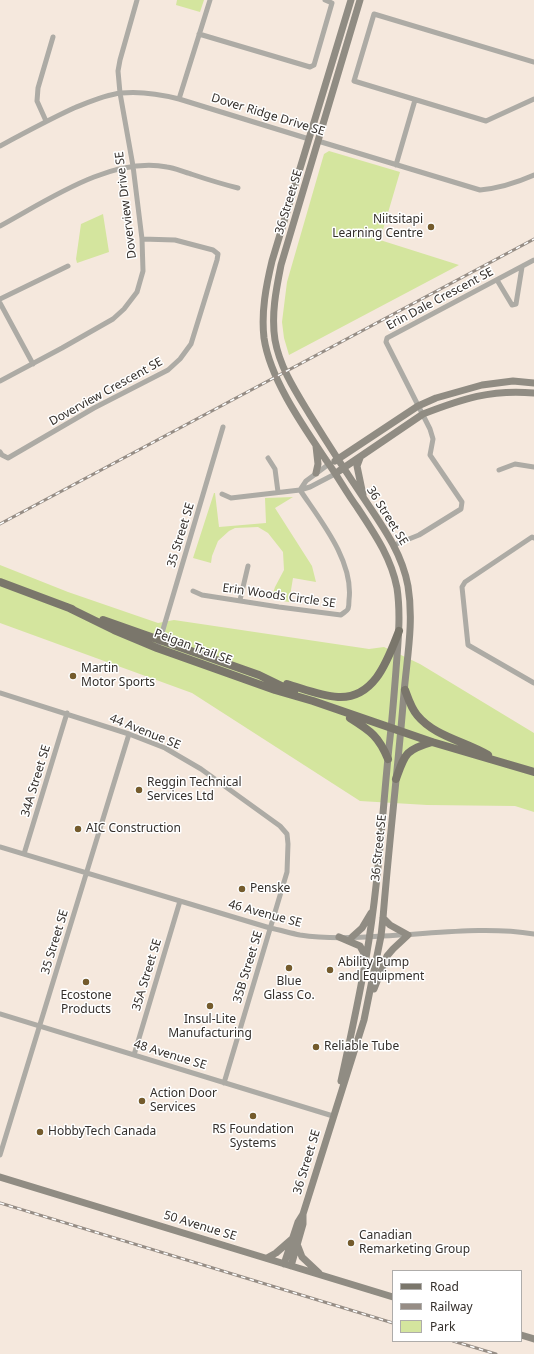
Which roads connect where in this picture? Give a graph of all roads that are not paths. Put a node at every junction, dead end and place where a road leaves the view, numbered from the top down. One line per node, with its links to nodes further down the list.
1 (137, 0): 9 (street, Doverview Drive SE)
2 (210, 0): 6 (street)
3 (325, 0): 6 (street)
4 (360, 0): 15 (street, 36 Street SE)
5 (351, 1): 14 (street, 36 Street SE)
6 (199, 34): 10 (street)
7 (53, 36): 13 (street)
8 (534, 62): 12 (street)
9 (120, 93): 10 (street, Dover Ridge Drive SE); 13 (street, Dover Ridge Drive SE); 18 (street, Doverview Drive SE)
10 (179, 99): 14 (street, Dover Ridge Drive SE)
11 (534, 99): 12 (street)
12 (415, 100): 17 (street)
13 (46, 121): 16 (street, Dover Ridge Drive SE)
14 (309, 139): 15 (street, Dover Ridge Drive SE); 36 (street, 36 Street SE)
15 (318, 142): 17 (street, Dover Ridge Drive SE); 40 (street, 36 Street SE)
16 (0, 146)
17 (396, 165): 19 (street, Dover Ridge Drive SE)
18 (133, 166): 20 (street); 21 (street); 22 (street, Doverview Drive SE)
19 (534, 175)
20 (238, 188)
21 (0, 226)
22 (142, 239): 29 (street, Doverview Drive SE); 37 (street, Doverview Crescent SE)
23 (534, 260): 25 (street, Erin Dale Crescent SE)
24 (68, 266): 27 (street)
25 (522, 267): 26 (street, Erin Dale Crescent SE); 26 (street)
26 (497, 280): 33 (street, Erin Dale Crescent SE)
27 (0, 299)
28 (0, 303): 29 (street)
29 (33, 364): 30 (street, Doverview Drive SE)
30 (0, 381)
31 (534, 383): 33 (street)
32 (534, 393): 34 (street)
33 (418, 406): 34 (street, Erin Dale Crescent SE); 40 (street)
34 (423, 414): 39 (street); 52 (street, Erin Dale Crescent SE)
35 (223, 427): 59 (street, 35 Street SE)
36 (316, 446): 41 (street, 36 Street SE); 45 (street)
37 (0, 452)
38 (268, 458): 48 (street)
39 (360, 458): 43 (street); 50 (street)
40 (337, 459): 41 (street); 43 (street, 36 Street SE)
41 (329, 464): 45 (street); 46 (street, 36 Street SE)
42 (534, 467): 44 (street)
43 (344, 469): 46 (street); 50 (street, 36 Street SE)
44 (499, 470)
45 (316, 473): 47 (street)
46 (335, 474): 47 (street); 58 (street, 36 Street SE)
47 (300, 490): 48 (street); 56 (street, Erin Woods Circle SE)
48 (278, 492): 49 (street)
49 (222, 494)
50 (363, 497): 52 (street, 36 Street SE)
51 (534, 538): 62 (street)
52 (394, 545): 63 (street, 36 Street SE)
53 (248, 566): 56 (street)
54 (0, 582): 57 (main road, Peigan Trail SE)
55 (193, 591): 56 (street, Erin Woods Circle SE)
56 (240, 600)
57 (67, 607): 59 (main road, Peigan Trail SE); 60 (main road, Peigan Trail SE)
58 (399, 631): 61 (main road); 68 (street, 36 Street SE)
59 (160, 639): 60 (street, 35 Street SE); 61 (main road, Peigan Trail SE)
60 (157, 648): 65 (main road, Peigan Trail SE)
61 (259, 675): 65 (main road, Peigan Trail SE)
62 (534, 681)
63 (405, 690): 69 (street, 36 Street SE); 73 (main road)
64 (0, 693): 67 (street, 44 Avenue SE)
65 (313, 701): 66 (main road, Peigan Trail SE)
66 (336, 709): 68 (main road, Peigan Trail SE); 72 (main road)
67 (67, 713): 70 (street, 44 Avenue SE); 78 (street, 34A Street SE)
68 (391, 729): 69 (main road, Peigan Trail SE); 72 (street, 36 Street SE)
69 (401, 732): 71 (main road, Peigan Trail SE); 75 (street, 36 Street SE)
70 (129, 734): 76 (street, 44 Avenue SE); 79 (street, 35 Street SE)
71 (432, 742): 73 (main road, Peigan Trail SE); 75 (main road)
72 (388, 759): 81 (street, 36 Street SE)
73 (497, 761): 74 (main road, Peigan Trail SE)
74 (534, 772)
75 (396, 779): 82 (street, 36 Street SE)
76 (287, 834): 83 (street, 35B Street SE)
77 (0, 847): 78 (street, 46 Avenue SE)
78 (24, 854): 79 (street, 46 Avenue SE)
79 (87, 873): 80 (street, 46 Avenue SE); 93 (street, 35 Street SE)
80 (180, 901): 83 (street, 46 Avenue SE); 94 (street, 35A Street SE)
81 (373, 909): 88 (street); 89 (street, 36 Street SE)
82 (384, 918): 85 (street); 86 (street, 36 Street SE)
83 (270, 928): 87 (street, 46 Avenue SE); 95 (street, 35B Street SE)
84 (534, 934): 85 (street, 46 Avenue SE)
85 (408, 935): 86 (street, 46 Avenue SE); 91 (street)
86 (381, 936): 89 (street, 46 Avenue SE); 91 (street, 36 Street SE)
87 (339, 937): 88 (street, 46 Avenue SE); 90 (street)
88 (352, 937): 89 (street, 46 Avenue SE)
89 (369, 937): 90 (street, 36 Street SE)
90 (366, 957): 96 (street, 36 Street SE)
91 (368, 1001): 96 (street, 36 Street SE)
92 (0, 1014): 93 (street, 48 Avenue SE)
93 (39, 1026): 94 (street, 48 Avenue SE); 97 (street, 35 Street SE)
94 (134, 1055): 95 (street, 48 Avenue SE)
95 (224, 1083): 96 (street, 48 Avenue SE)
96 (333, 1116): 99 (street, 36 Street SE)
97 (0, 1155)
98 (0, 1177): 100 (street, 50 Avenue SE)
99 (295, 1242): 100 (street); 101 (street, 36 Street SE); 102 (street)
100 (266, 1258): 101 (street, 50 Avenue SE)
101 (288, 1265): 102 (street, 50 Avenue SE)
102 (321, 1275): 103 (street, 50 Avenue SE)
103 (392, 1297)
104 (522, 1335): 105 (street)
105 (534, 1339)

